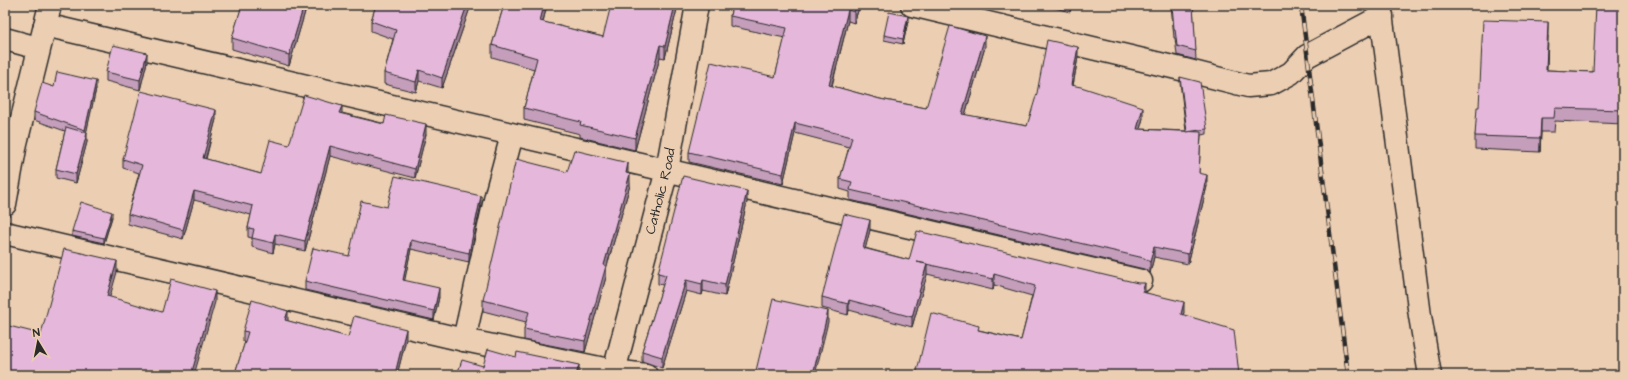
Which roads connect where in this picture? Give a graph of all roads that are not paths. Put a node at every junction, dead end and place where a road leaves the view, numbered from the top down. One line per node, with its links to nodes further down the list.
1 (697, 5): 8 (street, Catholic Road)
2 (912, 5): 3 (street)
3 (1381, 11): 15 (street)
4 (48, 15): 6 (street); 7 (street)
5 (5, 39): 6 (street)
6 (38, 48): 9 (street)
7 (512, 135): 8 (street); 12 (street)
8 (667, 170): 11 (street); 13 (street, Catholic Road)
9 (5, 204)
10 (5, 233): 12 (street)
11 (1141, 281)
12 (464, 340): 13 (street)
13 (614, 373): 14 (street)
14 (646, 375)
15 (1430, 375)

